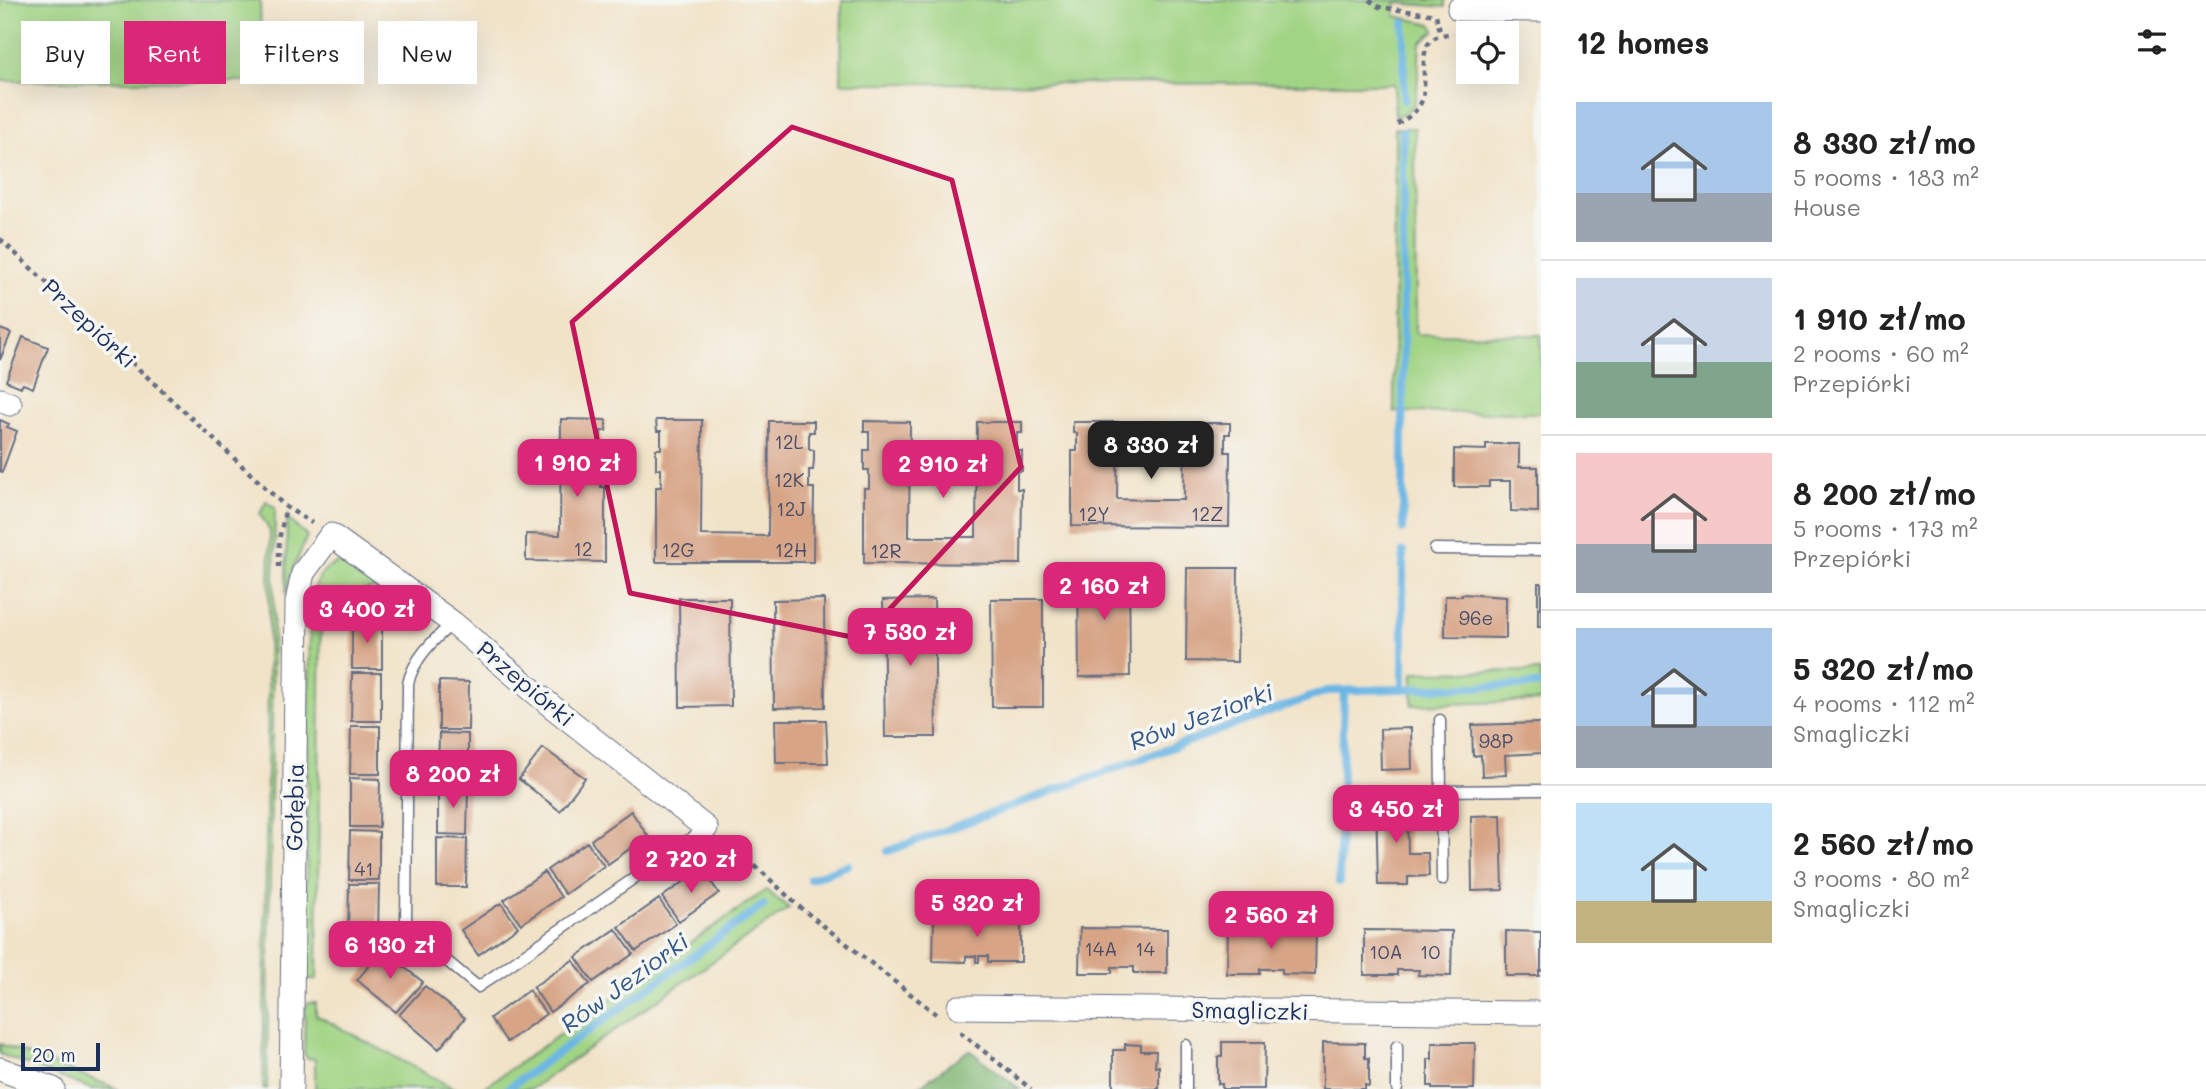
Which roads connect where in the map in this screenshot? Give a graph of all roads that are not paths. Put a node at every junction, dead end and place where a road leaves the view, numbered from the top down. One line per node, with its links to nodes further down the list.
1 (1459, 9): 2 (street)
2 (1541, 10)
3 (331, 535): 6 (street, Przepiórki); 18 (street, Gołębia)
4 (1435, 549): 5 (lane)
5 (1541, 550)
6 (453, 623): 10 (street, Przepiórki); 10 (lane)
7 (1440, 720): 9 (lane)
8 (1541, 790): 9 (lane)
9 (1441, 791): 11 (lane)
10 (706, 828)
11 (1442, 880)
12 (1541, 1013): 13 (street, Smagliczki)
13 (951, 1017)
14 (1186, 1045): 19 (lane)
15 (1397, 1045): 20 (lane)
16 (0, 1069): 17 (street)
17 (53, 1089)
18 (291, 1089)
19 (1186, 1089)
20 (1396, 1089)

